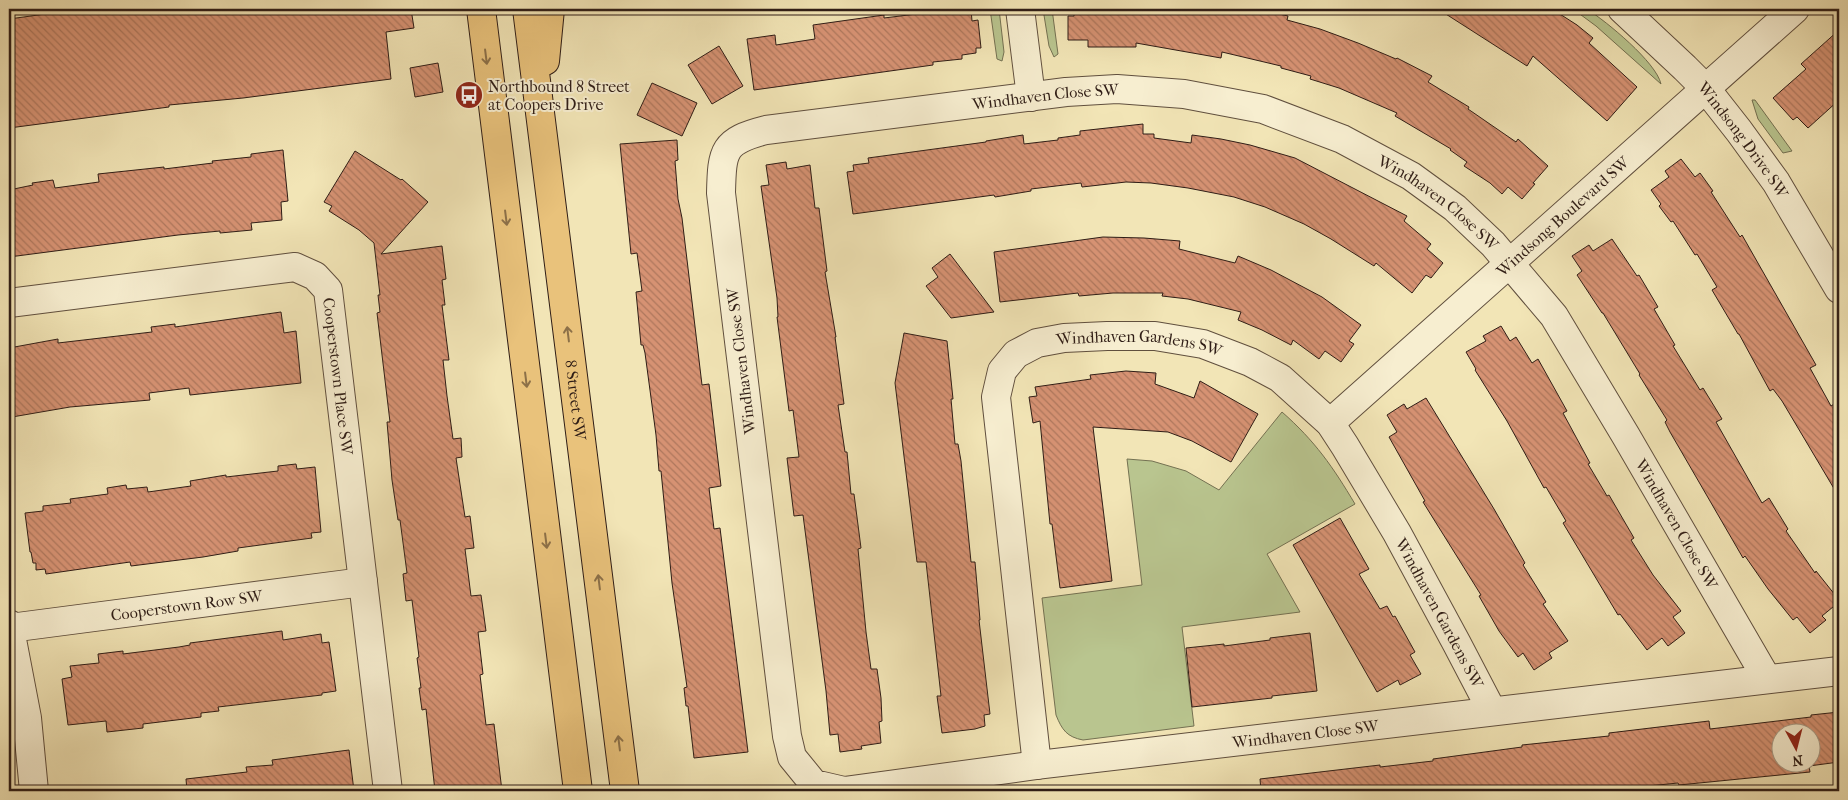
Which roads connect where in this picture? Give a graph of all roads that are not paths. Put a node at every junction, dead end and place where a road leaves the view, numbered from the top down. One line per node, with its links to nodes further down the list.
1 (480, 9): 22 (main road, one-way to 22)
2 (528, 9): 9 (main road, 8 Street SW)
3 (550, 9): 9 (main road)
4 (1020, 9): 8 (street)
5 (1622, 9): 7 (street, Windsong Drive SW)
6 (1795, 9): 7 (street, Windsong Boulevard SW)
7 (1706, 89): 10 (street, Windsong Boulevard SW); 11 (street, Windsong Drive SW)
8 (1031, 97): 10 (street, Windhaven Close SW); 24 (street, Windhaven Close SW)
9 (540, 114): 23 (main road, 8 Street SW, one-way to 9)
10 (1510, 262): 13 (street, Windsong Boulevard SW); 17 (street, Windhaven Close SW)
11 (1839, 289)
12 (9, 303): 14 (street, Cooperstown Place SW)
13 (1330, 423): 18 (street, Windhaven Gardens SW); 19 (street, Windhaven Gardens SW)
14 (363, 582): 15 (street, Cooperstown Row SW); 21 (street, Cooperstown Place SW)
15 (9, 626): 20 (street)
16 (1839, 671): 17 (street, Windhaven Close SW)
17 (1767, 679): 18 (street, Windhaven Close SW)
18 (1492, 711): 19 (street, Windhaven Close SW)
19 (1037, 765): 24 (street, Windhaven Close SW)
20 (34, 791)
21 (388, 791)
22 (578, 791)
23 (625, 791)
24 (844, 791)

